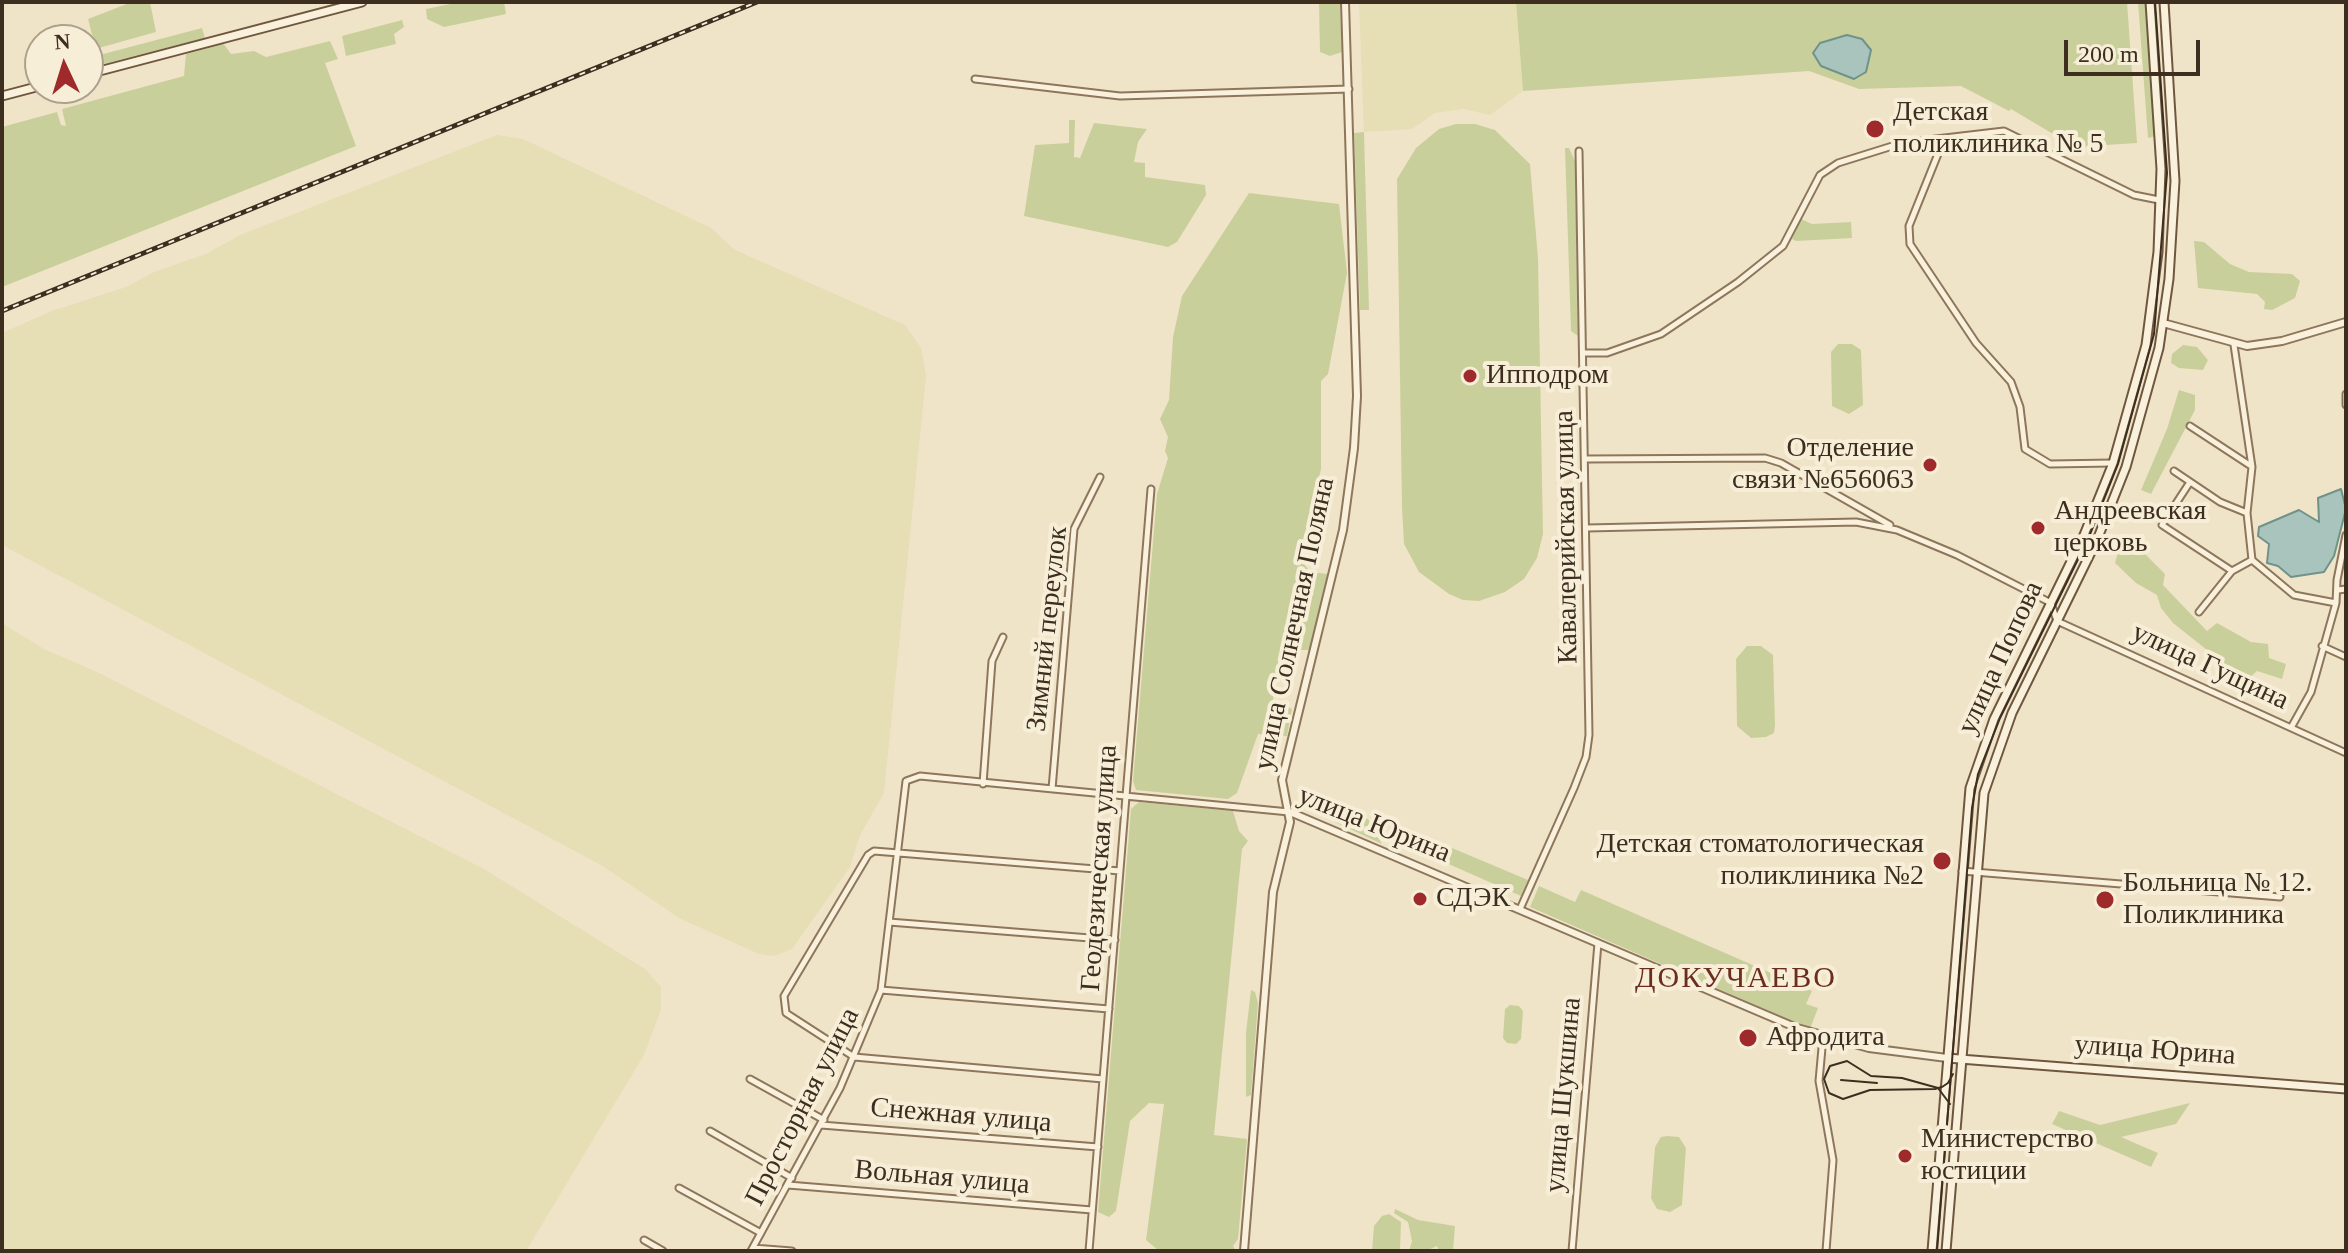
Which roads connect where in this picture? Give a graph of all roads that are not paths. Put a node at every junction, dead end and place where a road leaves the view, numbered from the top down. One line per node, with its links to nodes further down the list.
1 (362, 2): 5 (main road)
2 (1345, 2): 7 (street, улица Солнечная Поляна)
3 (2150, 2): 12 (main road, улица Попова)
4 (2164, 2): 14 (main road, улица Попова)
5 (104, 70)
6 (975, 79): 7 (street)
7 (1350, 89): 50 (street, улица Солнечная Поляна)
8 (24, 90): 9 (main road)
9 (2, 96)
10 (1945, 138): 12 (street); 16 (street); 23 (street)
11 (1579, 151): 16 (street, Кавалерийская улица)
12 (2160, 200): 17 (main road, улица Попова)
13 (2346, 322): 15 (street)
14 (2163, 323): 15 (street); 19 (main road, улица Попова)
15 (2234, 345): 24 (street)
16 (1583, 353): 22 (street, Кавалерийская улица)
17 (2135, 391): 19 (main road); 23 (main road, улица Попова)
18 (2346, 394): 20 (street)
19 (2148, 395): 40 (main road, улица Попова)
20 (2346, 405)
21 (2190, 426): 24 (street)
22 (1586, 459): 30 (street, Кавалерийская улица); 31 (street)
23 (2113, 463): 37 (main road, улица Попова)
24 (2252, 467): 29 (street)
25 (2174, 471): 27 (street)
26 (1100, 477): 48 (street, Зимний переулок)
27 (2190, 482): 29 (street); 34 (street)
28 (1151, 489): 49 (street, Геодезическая улица)
29 (2247, 513): 33 (street)
30 (1587, 528): 31 (street); 56 (street, Кавалерийская улица)
31 (1897, 530): 37 (street)
32 (2346, 535): 36 (street)
33 (2252, 560): 34 (street); 38 (street)
34 (2232, 571): 39 (street)
35 (2346, 589): 36 (street)
36 (2338, 590): 38 (street)
37 (2051, 603): 40 (street); 53 (main road, улица Попова)
38 (2336, 603): 42 (street)
39 (2199, 612)
40 (2057, 621): 44 (street, улица Гущина); 54 (main road, улица Попова)
41 (1003, 637): 46 (street)
42 (2322, 646): 43 (street); 44 (street)
43 (2346, 657)
44 (2292, 726): 45 (street, улица Гущина)
45 (2346, 753)
46 (983, 784): 47 (street, улица Юрина); 48 (street, улица Юрина)
47 (903, 787): 51 (street, Просторная улица)
48 (1052, 789): 49 (street, улица Юрина)
49 (1126, 797): 50 (street, улица Юрина); 52 (street, Геодезическая улица)
50 (1290, 812): 56 (street, улица Юрина); 84 (street, улица Солнечная Поляна)
51 (896, 853): 52 (street); 57 (street, Просторная улица); 63 (street)
52 (1120, 871): 58 (street, Геодезическая улица)
53 (1961, 871): 54 (street); 64 (main road, улица Попова)
54 (1976, 872): 55 (street); 65 (main road, улица Попова)
55 (2280, 897)
56 (1520, 909): 59 (street, улица Юрина)
57 (889, 922): 58 (street); 60 (street, Просторная улица)
58 (1115, 940): 61 (street, Геодезическая улица)
59 (1598, 943): 62 (street, улица Юрина); 85 (street, улица Шукшина)
60 (881, 990): 61 (street); 63 (street, Просторная улица)
61 (1109, 1009): 67 (street, Геодезическая улица)
62 (1823, 1037): 64 (street, улица Юрина); 86 (street)
63 (854, 1057): 67 (street); 69 (street, Просторная улица)
64 (1947, 1058): 65 (main road, улица Юрина); 74 (main road, улица Попова)
65 (1961, 1059): 68 (main road, улица Юрина); 75 (main road, улица Попова)
66 (750, 1079): 69 (street, Снежная улица)
67 (1103, 1079): 71 (street, Геодезическая улица)
68 (2346, 1089)
69 (822, 1123): 71 (street, Снежная улица); 72 (street, Просторная улица)
70 (710, 1131): 72 (street)
71 (1098, 1147): 77 (street, Геодезическая улица)
72 (792, 1178): 73 (street, Просторная улица)
73 (788, 1185): 77 (street, Вольная улица); 78 (street, Просторная улица)
74 (1936, 1187): 75 (main road); 87 (main road, улица Попова)
75 (1950, 1187): 88 (main road, улица Попова)
76 (679, 1188): 78 (street)
77 (1092, 1210): 83 (street, Геодезическая улица)
78 (761, 1233): 80 (street, Просторная улица)
79 (644, 1240): 81 (street)
80 (752, 1249): 82 (street)
81 (663, 1251)
82 (792, 1251)
83 (1089, 1251)
84 (1244, 1251)
85 (1572, 1251)
86 (1826, 1251)
87 (1932, 1251)
88 (1946, 1251)

